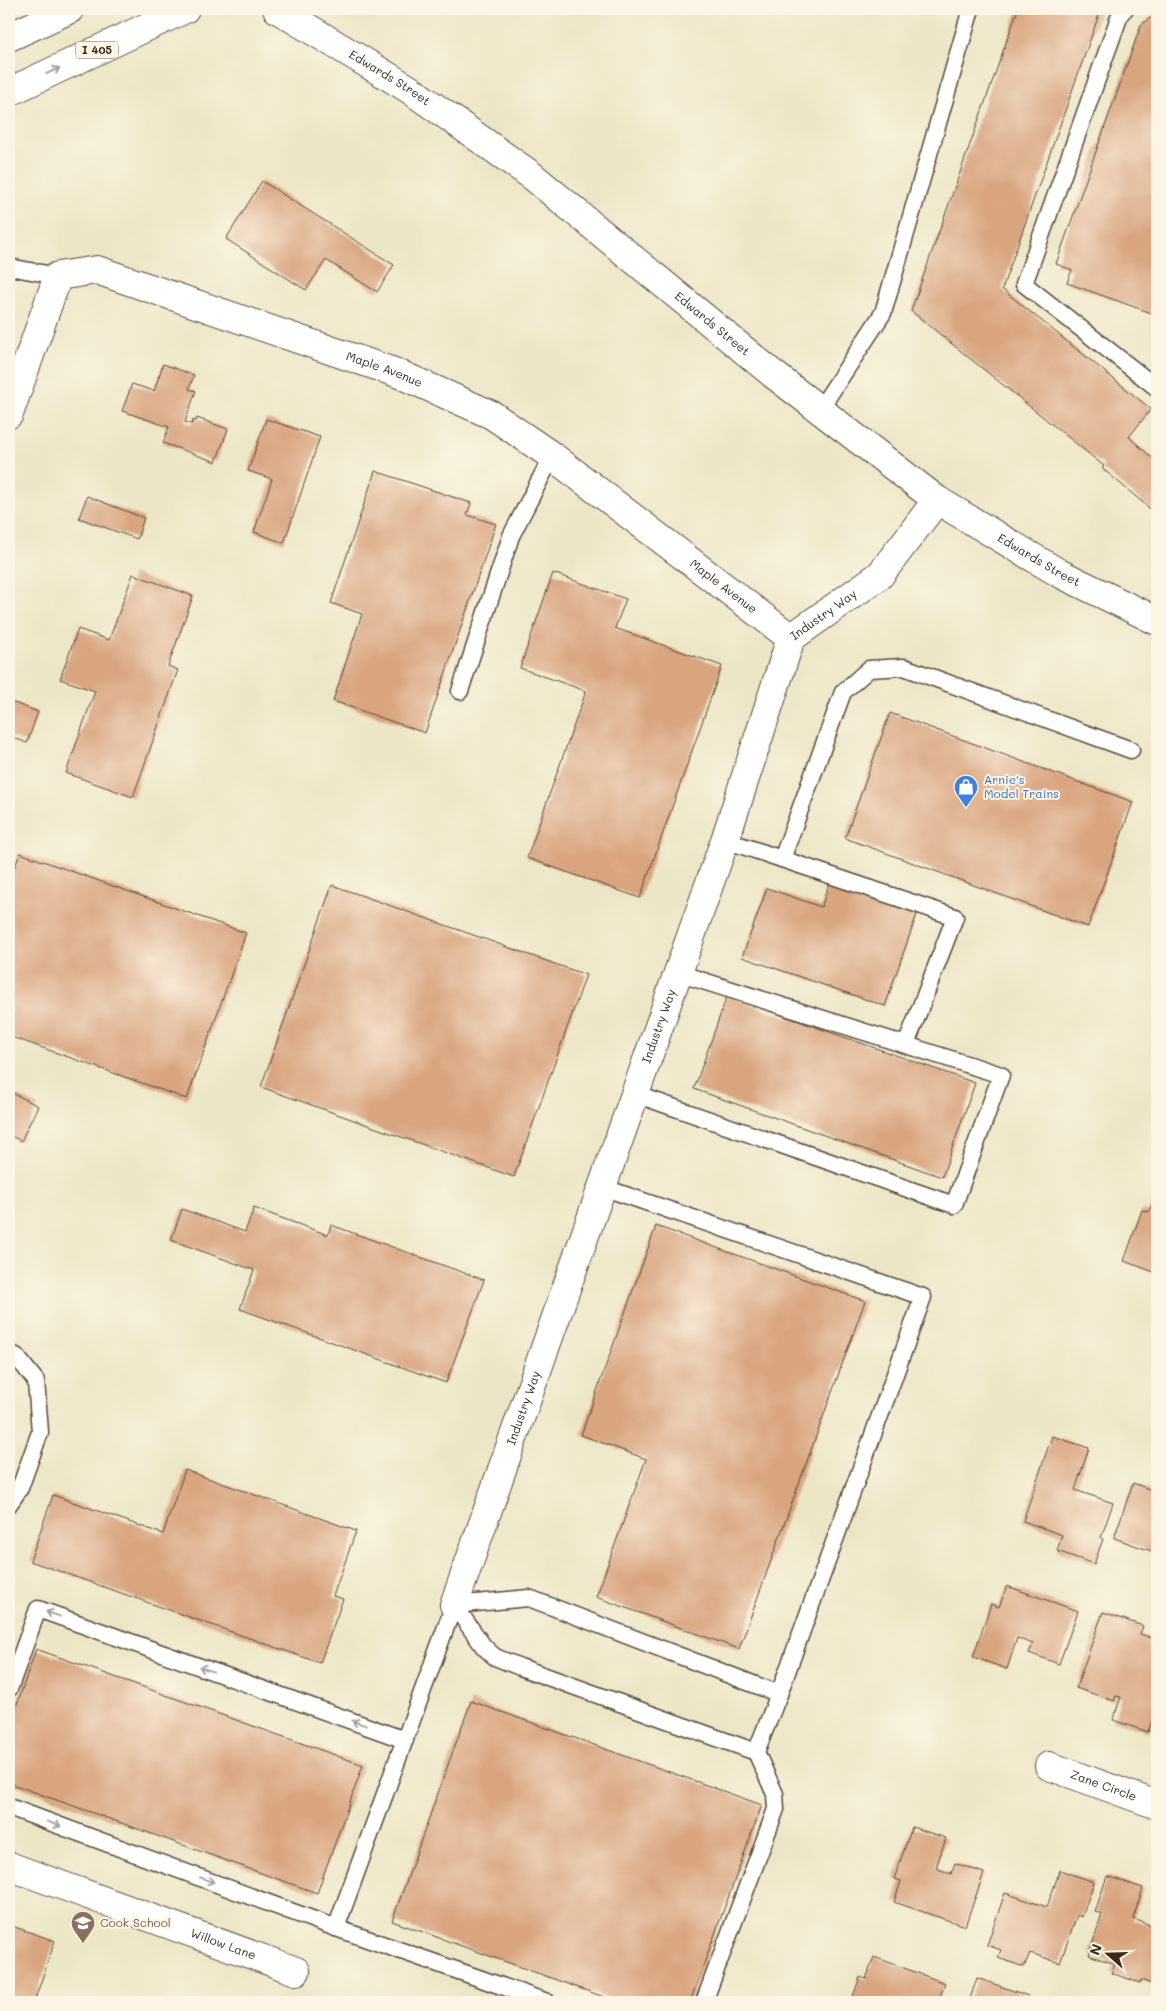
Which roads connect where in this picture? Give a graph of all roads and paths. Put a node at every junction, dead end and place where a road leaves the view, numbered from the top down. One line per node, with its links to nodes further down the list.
1 (70, 9): 6 (main road)
2 (185, 9): 7 (main road, I 405, one-way to 2)
3 (276, 9): 11 (main road, Edwards Street)
4 (971, 9): 11 (lane)
5 (1125, 9): 10 (lane)
6 (9, 37)
7 (9, 92)
8 (9, 267): 9 (lane)
9 (58, 276): 12 (main road); 13 (main road, Maple Avenue)
10 (1157, 388)
11 (820, 410): 14 (main road, Edwards Street)
12 (9, 414)
13 (552, 456): 16 (main road, Maple Avenue); 17 (lane)
14 (936, 500): 15 (main road, Edwards Street); 16 (main road, Industry Way)
15 (1157, 621)
16 (791, 638): 19 (main road, Industry Way)
17 (460, 691)
18 (1131, 750): 20 (lane)
19 (725, 840): 20 (lane); 21 (main road, Industry Way)
20 (782, 859): 22 (lane)
21 (678, 972): 22 (lane); 23 (main road, Industry Way)
22 (906, 1045): 23 (lane)
23 (635, 1094): 24 (main road, Industry Way)
24 (602, 1187): 27 (main road, Industry Way); 29 (lane)
25 (9, 1353): 26 (lane)
26 (9, 1504)
27 (454, 1605): 29 (lane); 30 (lane); 31 (lane)
28 (9, 1689): 30 (lane, one-way to 28)
29 (779, 1694): 31 (lane)
30 (405, 1740): 36 (lane)
31 (756, 1752): 39 (lane)
32 (1049, 1766): 33 (main road, Zane Circle)
33 (1157, 1805)
34 (9, 1807): 36 (lane, one-way to 36)
35 (9, 1866): 37 (main road, Willow Lane)
36 (336, 1928): 38 (lane)
37 (296, 1971)
38 (547, 2002)
39 (704, 2002)

